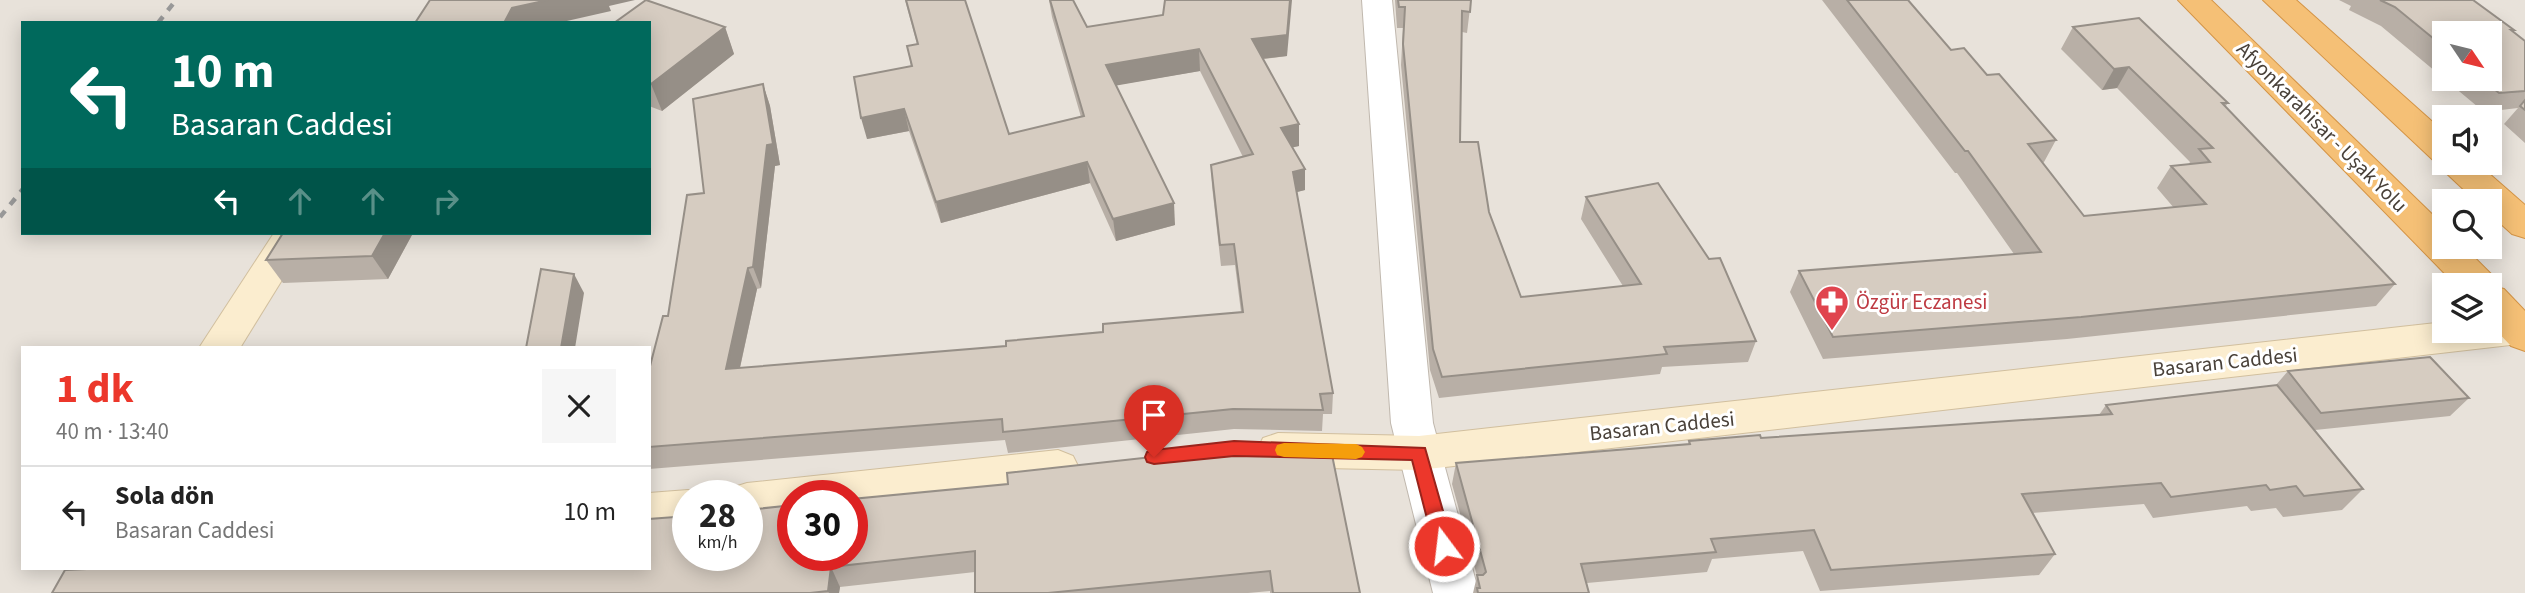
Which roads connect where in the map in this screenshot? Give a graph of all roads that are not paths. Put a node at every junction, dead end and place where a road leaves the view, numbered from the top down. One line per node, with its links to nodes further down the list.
1 (1377, 0): 13 (street)
2 (2193, 0): 8 (highway, Afyonkarahisar - Uşak Yolu)
3 (2278, 0): 4 (highway)
4 (2432, 140)
5 (2469, 175): 6 (highway)
6 (2525, 225)
7 (292, 235): 11 (street)
8 (2467, 273)
9 (2502, 311): 10 (highway)
10 (2522, 332): 13 (street, Basaran Caddesi)
11 (220, 346)
12 (1234, 449): 13 (street, Basaran Caddesi)
13 (1419, 453): 18 (street)
14 (1095, 464): 15 (street)
15 (868, 488)
16 (672, 510): 17 (street)
17 (651, 512)
18 (1456, 593)

